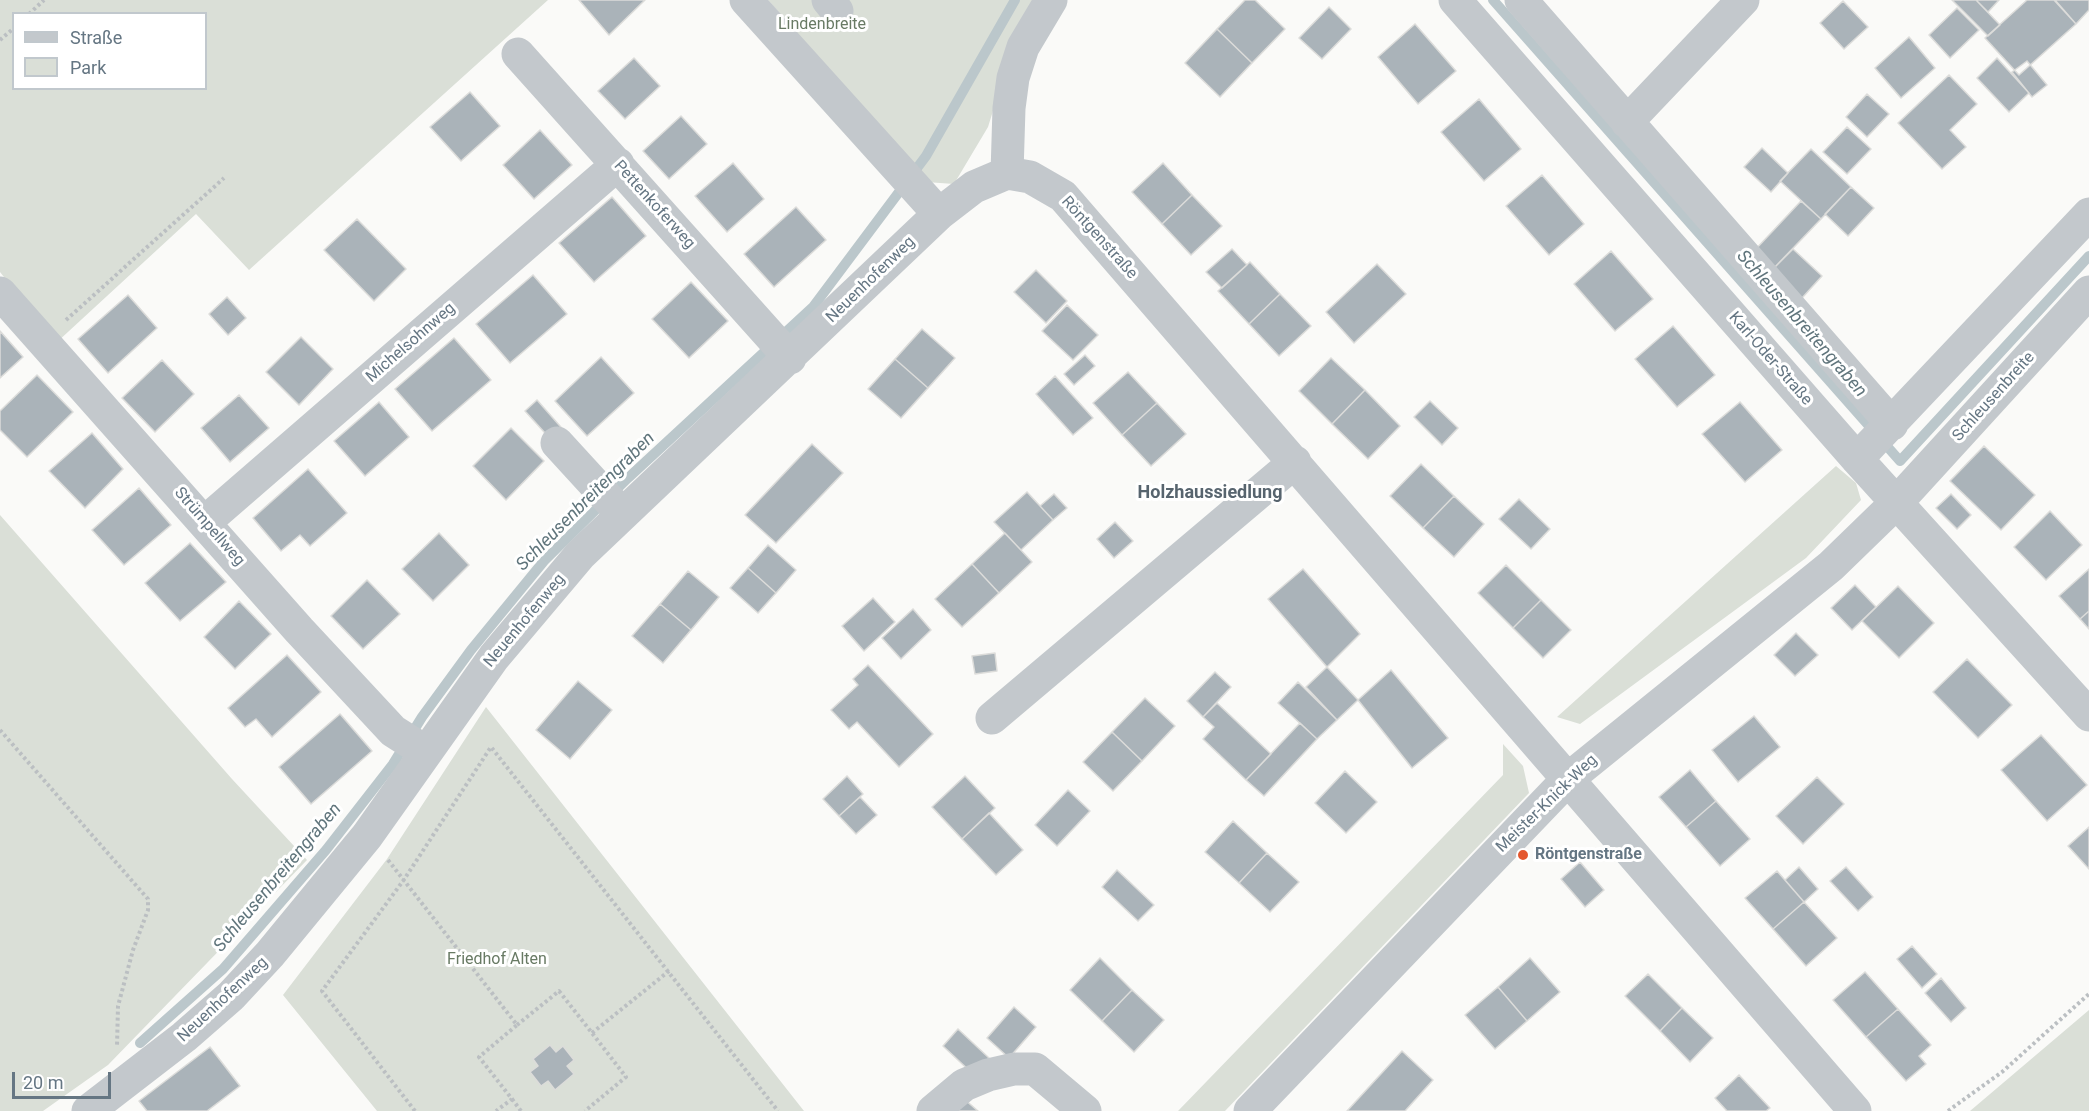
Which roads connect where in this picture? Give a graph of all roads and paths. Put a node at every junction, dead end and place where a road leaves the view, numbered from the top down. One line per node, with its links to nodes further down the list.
1 (44, 0): 7 (path)
2 (746, 0): 15 (street)
3 (1051, 0): 13 (street)
4 (1455, 0): 23 (street, Karl-Oder-Straße)
5 (1521, 0): 11 (street)
6 (1743, 0): 11 (street)
7 (31, 12)
8 (12, 30): 9 (path)
9 (0, 40)
10 (518, 54): 12 (street, Pettenkoferweg)
11 (1627, 122): 21 (street)
12 (618, 164): 20 (street, Pettenkoferweg); 27 (street, Michelsohnweg)
13 (1007, 173): 15 (street, Neuenhofenweg); 24 (street, Röntgenstraße)
14 (224, 178): 19 (path)
15 (931, 206): 20 (street, Neuenhofenweg)
16 (2089, 214): 21 (street)
17 (0, 293): 27 (street, Strümpellweg)
18 (2084, 306): 25 (street, Schleusenbreite)
19 (64, 321)
20 (781, 349): 26 (street, Neuenhofenweg)
21 (1892, 424): 23 (street)
22 (557, 443): 26 (street)
23 (1857, 459): 25 (street, Karl-Oder-Straße)
24 (1296, 462): 29 (street); 32 (street, Röntgenstraße)
25 (1898, 501): 28 (street, Karl-Oder-Straße); 32 (street, Meister-Knick-Weg)
26 (612, 502): 31 (street, Neuenhofenweg)
27 (205, 522): 31 (street, Strümpellweg)
28 (2089, 715)
29 (992, 718)
30 (0, 730): 39 (path)
31 (426, 752): 33 (street, Neuenhofenweg)
32 (1569, 778): 49 (street, Meister-Knick-Weg); 50 (street, Röntgenstraße)
33 (368, 836): 34 (path); 39 (street, Neuenhofenweg)
34 (403, 880): 35 (path); 37 (path); 43 (path)
35 (669, 971): 38 (path); 46 (path)
36 (2089, 994): 51 (path)
37 (517, 1025): 38 (path); 40 (path)
38 (592, 1033): 41 (path)
39 (120, 1089): 42 (street, Neuenhofenweg)
40 (512, 1099): 44 (path); 45 (path)
41 (587, 1110)
42 (88, 1111)
43 (416, 1111)
44 (496, 1111)
45 (521, 1111)
46 (778, 1111)
47 (933, 1111): 48 (street)
48 (1084, 1111)
49 (1250, 1111)
50 (1856, 1111)
51 (1948, 1111)

